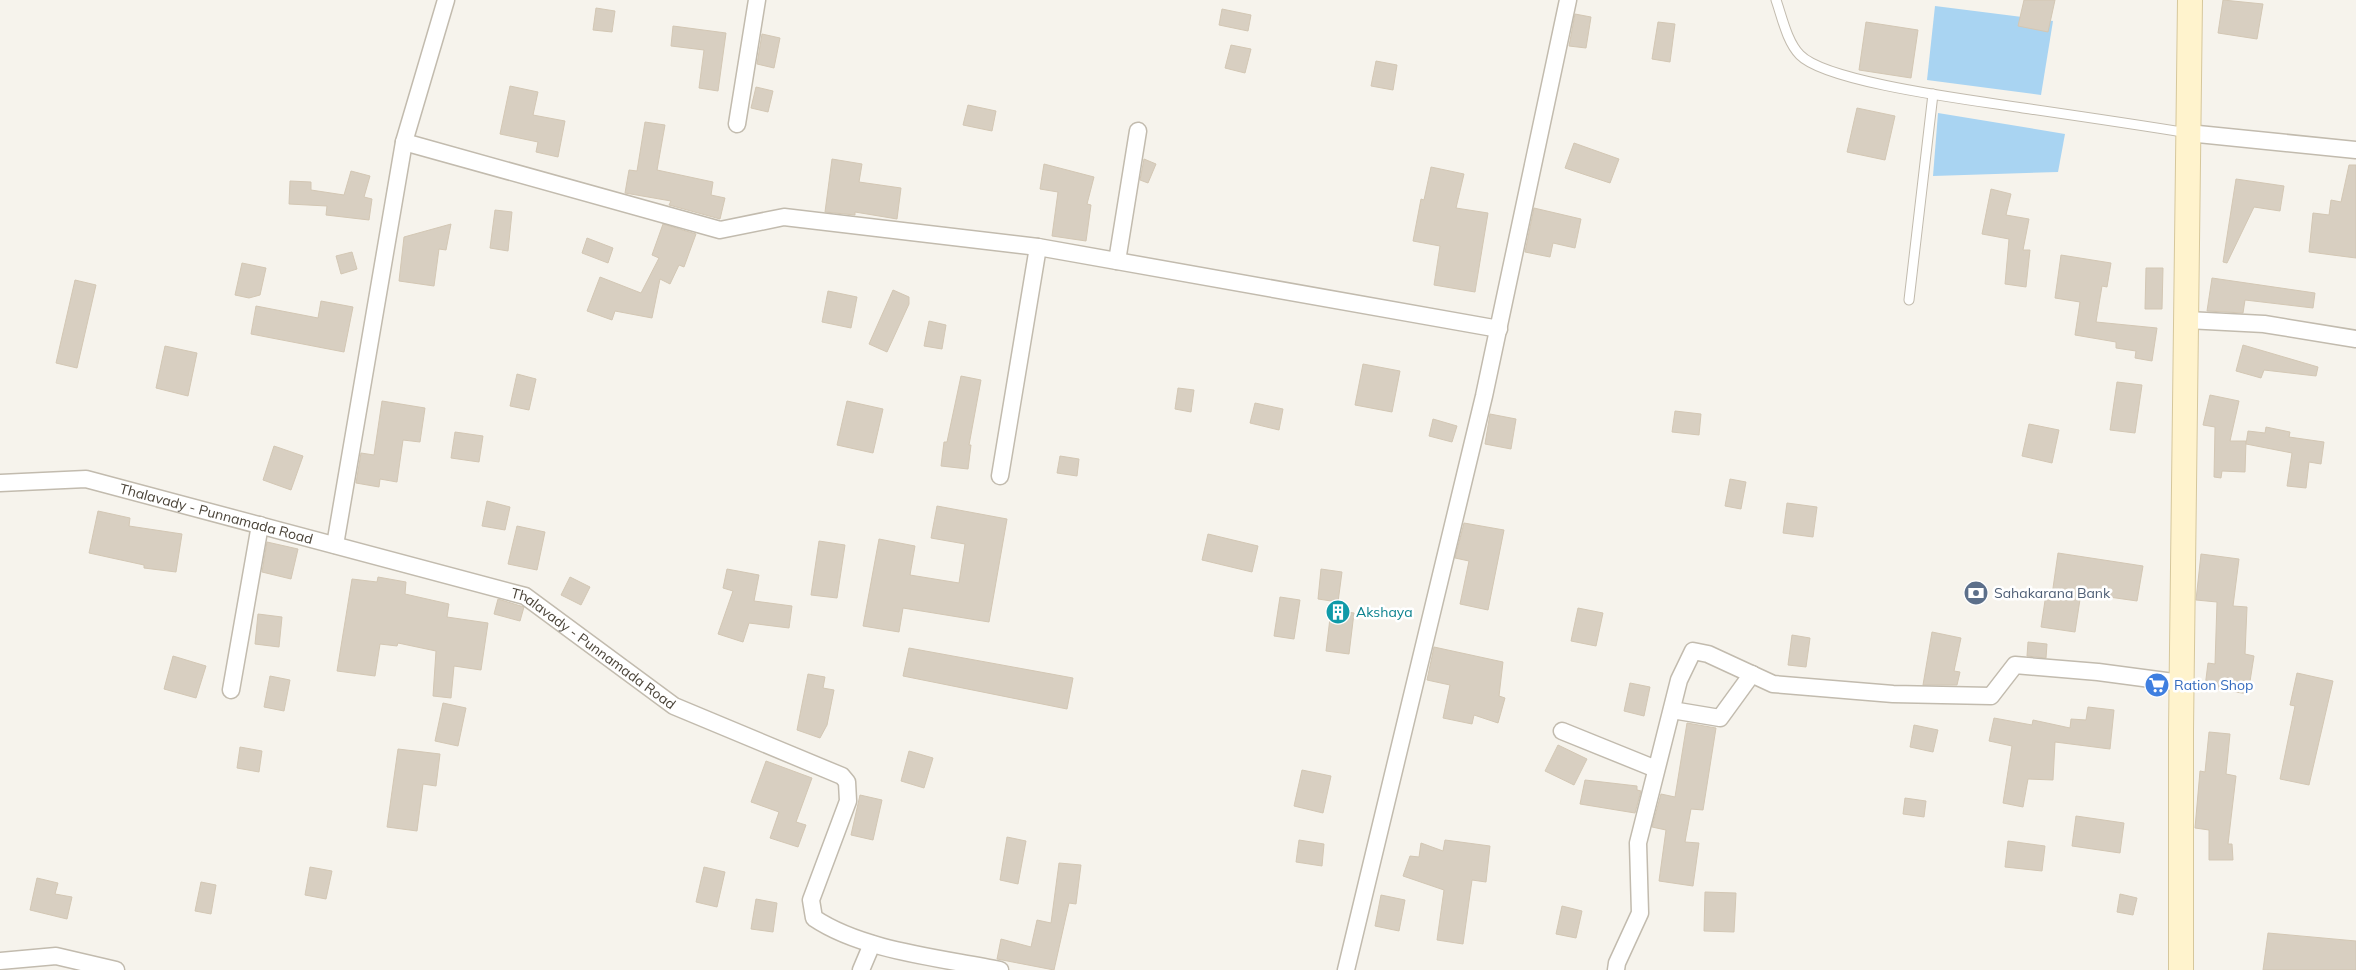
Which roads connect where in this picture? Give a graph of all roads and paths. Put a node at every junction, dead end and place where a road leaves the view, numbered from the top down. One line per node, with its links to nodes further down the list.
1 (446, 0): 10 (street)
2 (757, 0): 7 (street)
3 (1568, 0): 16 (street)
4 (1776, 0): 6 (lane)
5 (2190, 0): 9 (main road)
6 (1933, 94): 9 (lane); 14 (lane)
7 (737, 124)
8 (1138, 131): 13 (street)
9 (2188, 133): 11 (street); 15 (main road)
10 (404, 142): 12 (street); 21 (street)
11 (2356, 150)
12 (1038, 247): 13 (street); 18 (street)
13 (1117, 261): 16 (street)
14 (1910, 300)
15 (2187, 320): 17 (street); 23 (main road)
16 (1498, 329): 33 (street)
17 (2356, 340)
18 (1000, 476)
19 (0, 483): 20 (street, Thalavady - Punnamada Road)
20 (260, 526): 21 (street, Thalavady - Punnamada Road); 24 (street)
21 (335, 545): 28 (street, Thalavady - Punnamada Road)
22 (1752, 674): 23 (street); 25 (street); 25 (street)
23 (2181, 683): 35 (main road)
24 (231, 690)
25 (1672, 710): 27 (street)
26 (1562, 731): 27 (street)
27 (1656, 769): 34 (street)
28 (872, 944): 31 (street); 32 (street, Thalavady - Punnamada Road)
29 (0, 961): 30 (street)
30 (116, 970)
31 (861, 970)
32 (1000, 970)
33 (1346, 970)
34 (1616, 970)
35 (2181, 970)

